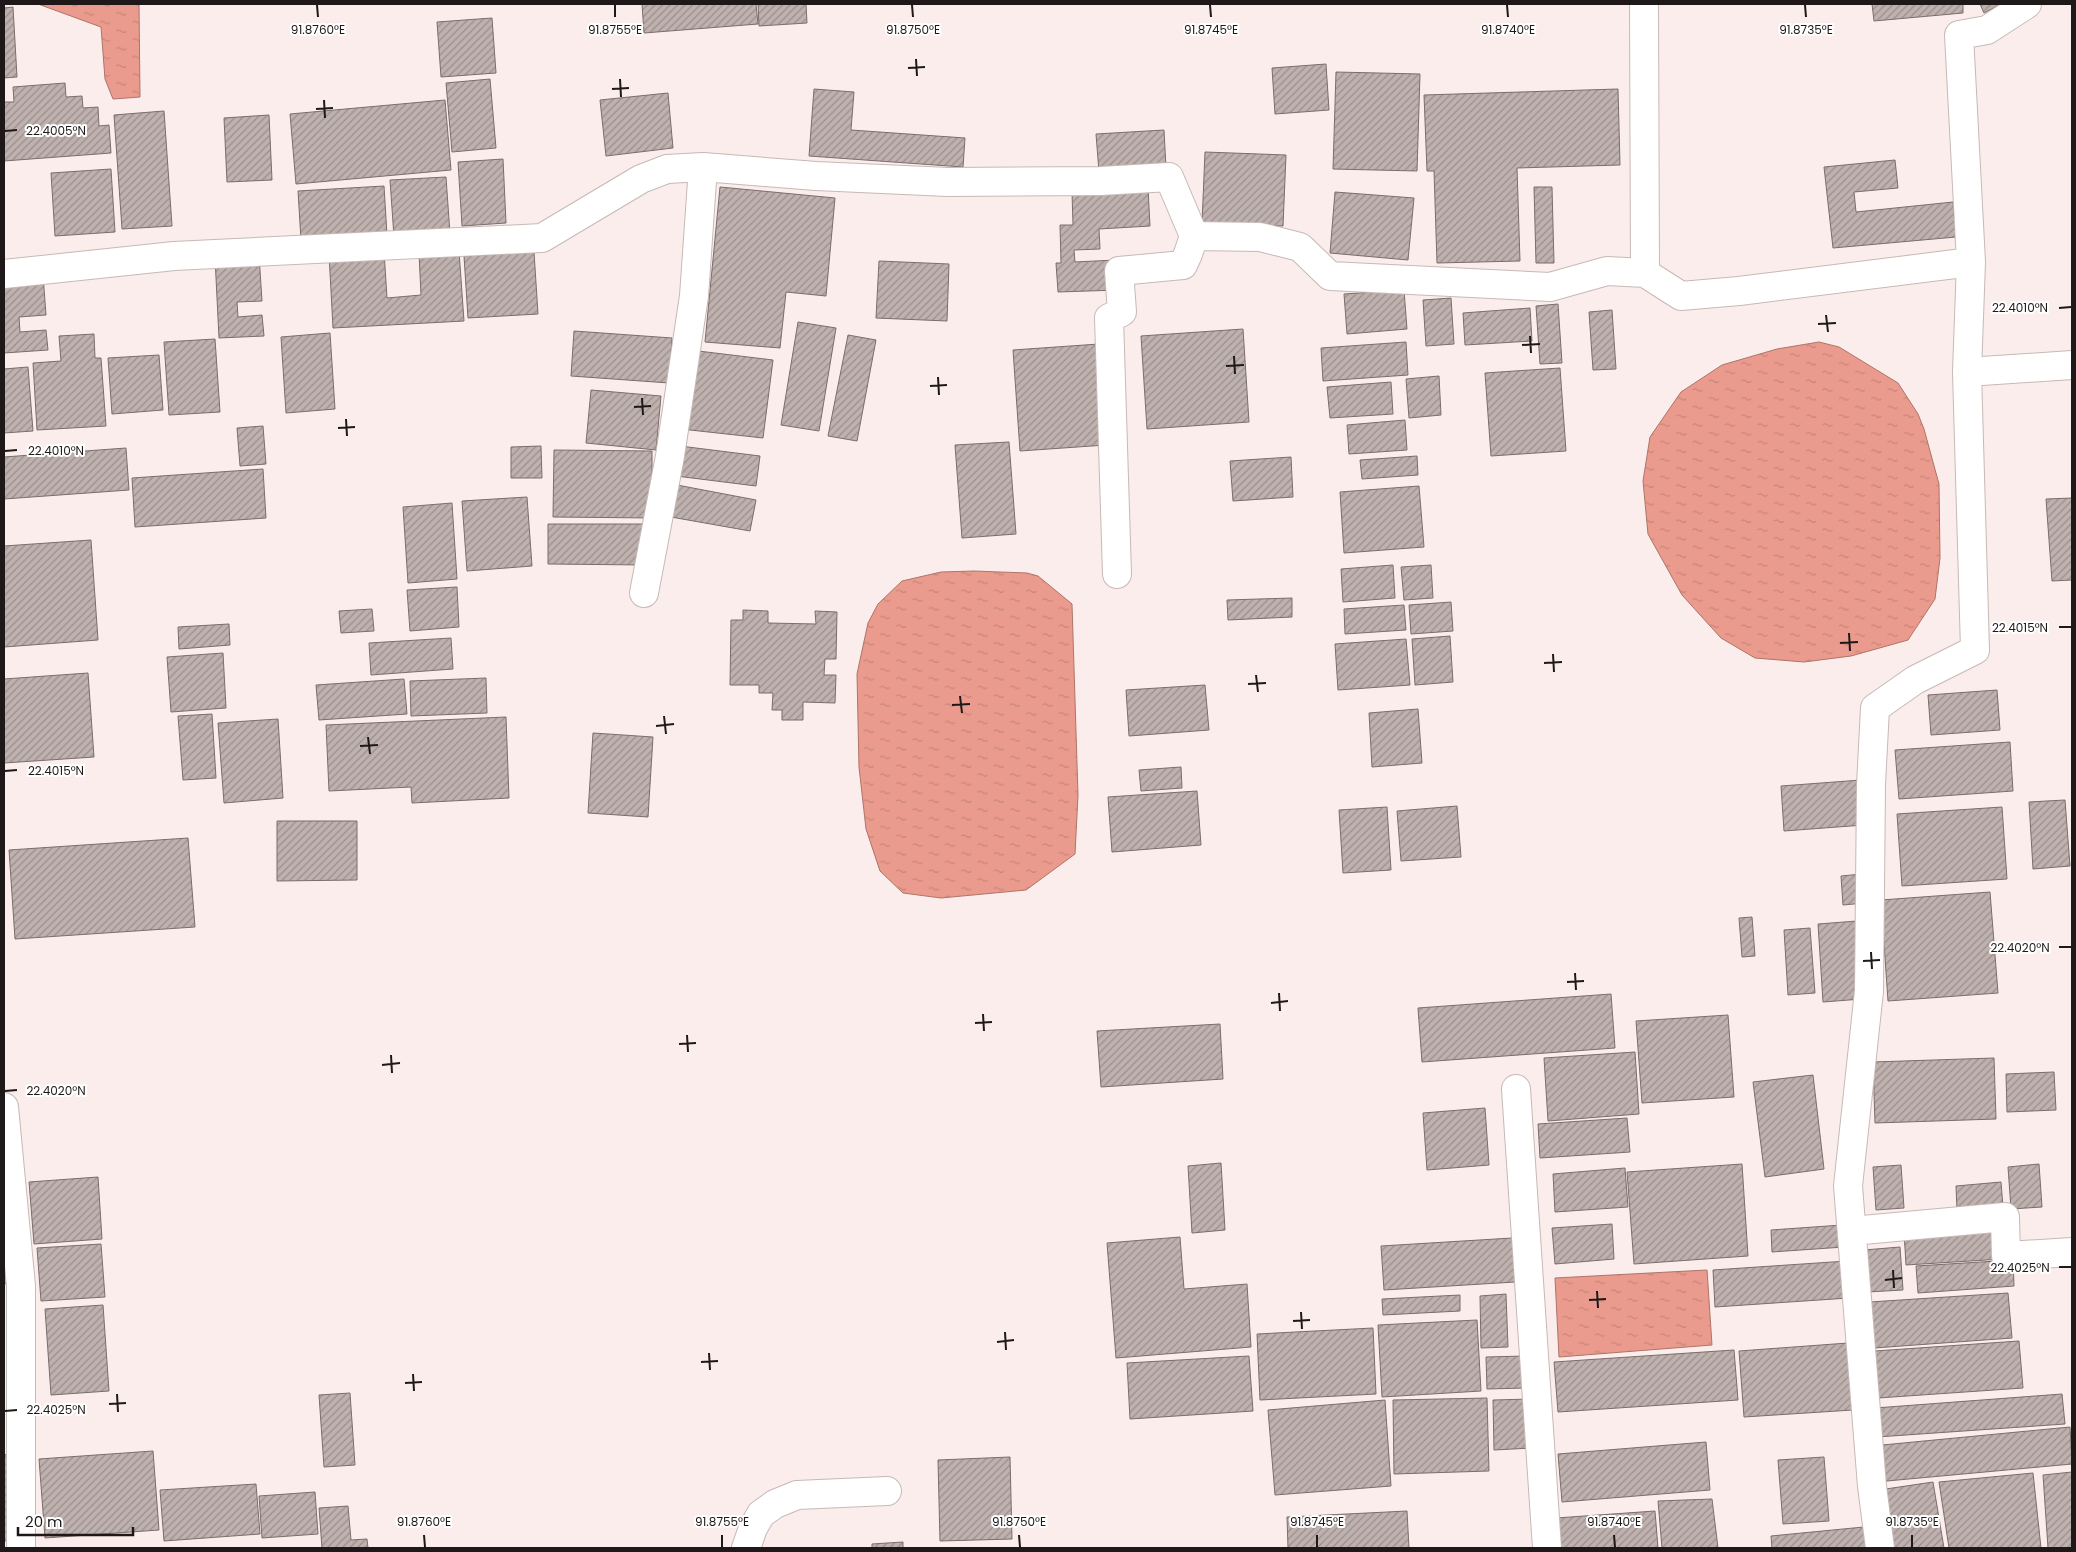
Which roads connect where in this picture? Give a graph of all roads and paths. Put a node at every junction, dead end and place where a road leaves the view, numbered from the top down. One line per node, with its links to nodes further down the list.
1 (1644, 4): 6 (street)
2 (2027, 4): 5 (street)
3 (703, 167): 4 (street); 7 (street); 11 (street)
4 (1194, 236): 6 (street); 10 (street)
5 (1971, 262): 6 (street); 9 (street)
6 (1646, 273)
7 (4, 274)
8 (2072, 365): 9 (street)
9 (1967, 372): 14 (street)
10 (1117, 574)
11 (644, 593)
12 (1516, 1089): 19 (street)
13 (4, 1107): 17 (street)
14 (1852, 1231): 15 (street); 20 (street)
15 (2072, 1252)
16 (887, 1491): 18 (street)
17 (21, 1548)
18 (746, 1548)
19 (1547, 1548)
20 (1880, 1548)

